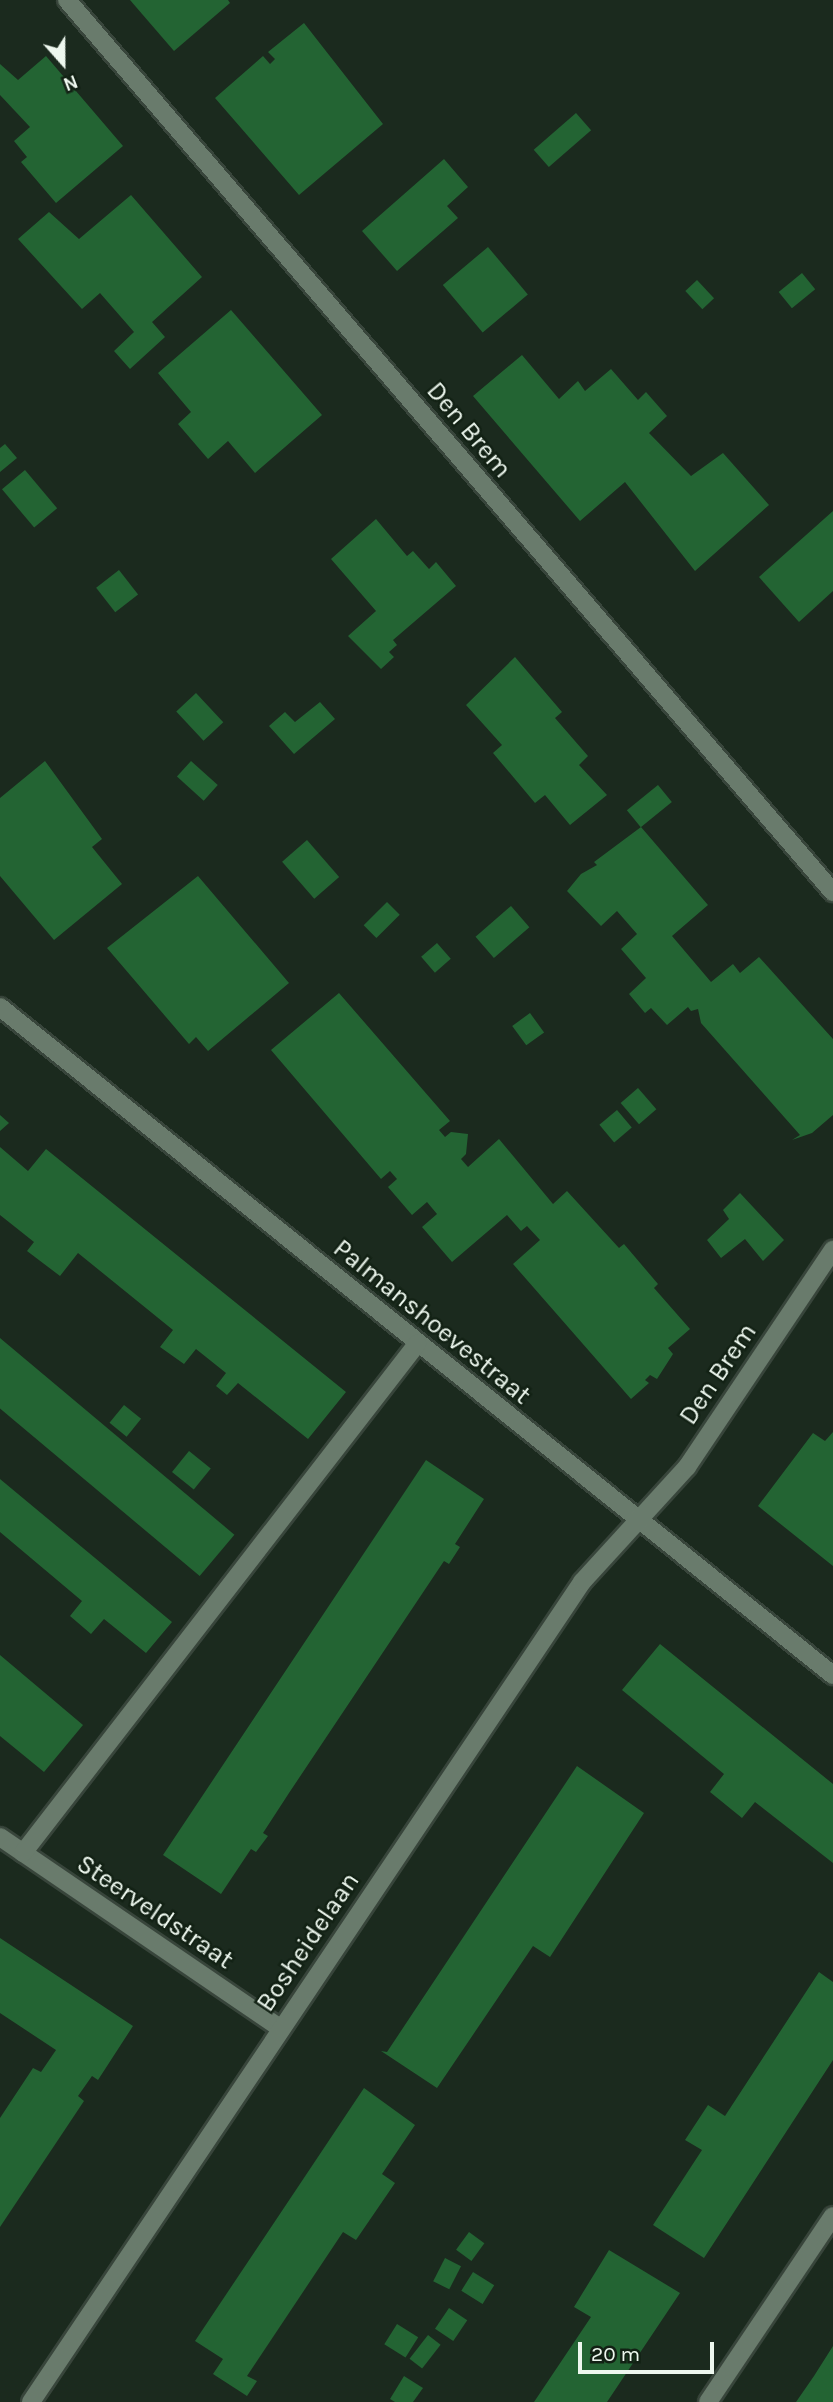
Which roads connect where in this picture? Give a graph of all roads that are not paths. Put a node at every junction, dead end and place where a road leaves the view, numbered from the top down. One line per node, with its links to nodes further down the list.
1 (66, 0): 2 (street, Den Brem)
2 (833, 892)
3 (0, 1007): 5 (street, Palmanshoevestraat)
4 (833, 1250): 6 (street, Den Brem)
5 (417, 1344): 6 (street, Palmanshoevestraat); 9 (street)
6 (641, 1522): 7 (street, Palmanshoevestraat); 10 (street, Bosheidelaan)
7 (833, 1675)
8 (0, 1837): 9 (street, Steerveldstraat)
9 (23, 1853): 10 (street, Steerveldstraat)
10 (281, 2029): 12 (street, Bosheidelaan)
11 (833, 2216): 13 (street)
12 (31, 2402)
13 (708, 2402)

